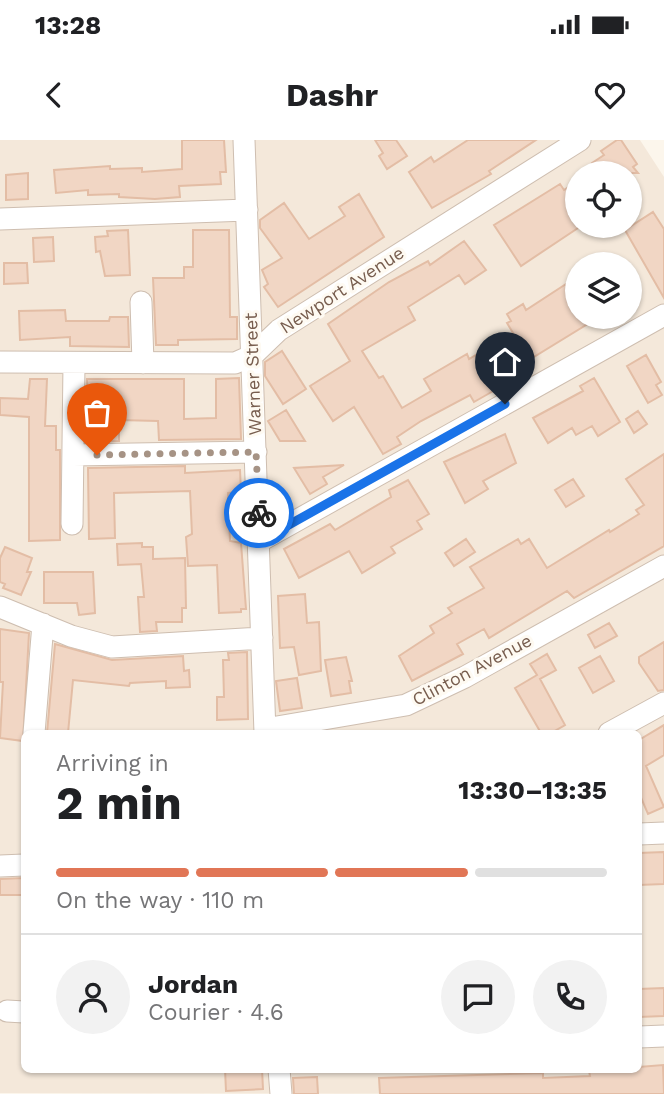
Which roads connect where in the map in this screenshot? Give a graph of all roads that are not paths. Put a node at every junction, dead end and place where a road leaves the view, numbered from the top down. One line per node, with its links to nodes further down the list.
1 (244, 140): 3 (street, Warner Street)
2 (580, 140): 7 (street, Newport Avenue)
3 (247, 210): 4 (street); 7 (street, Warner Street)
4 (0, 219)
5 (141, 302): 9 (street)
6 (664, 315): 14 (street)
7 (253, 355): 9 (street); 11 (street, Warner Street)
8 (0, 362): 10 (street)
9 (143, 363): 10 (street)
10 (74, 364): 12 (street)
11 (256, 452): 12 (street); 14 (street, Warner Street)
12 (73, 455): 13 (street)
13 (72, 524)
14 (260, 541): 18 (street, Warner Street)
15 (664, 566): 22 (street, Clinton Avenue)
16 (0, 607): 17 (street)
17 (43, 624): 18 (street); 20 (street)
18 (262, 638): 21 (street, Warner Street)
19 (664, 703): 23 (street)
20 (34, 730)
21 (265, 730)
22 (270, 730)
23 (614, 730)
24 (664, 833): 25 (street)
25 (642, 834)
26 (21, 865): 27 (street)
27 (0, 866)
28 (664, 1036): 29 (street)
29 (642, 1037)
30 (279, 1073): 31 (street)
31 (281, 1094)

